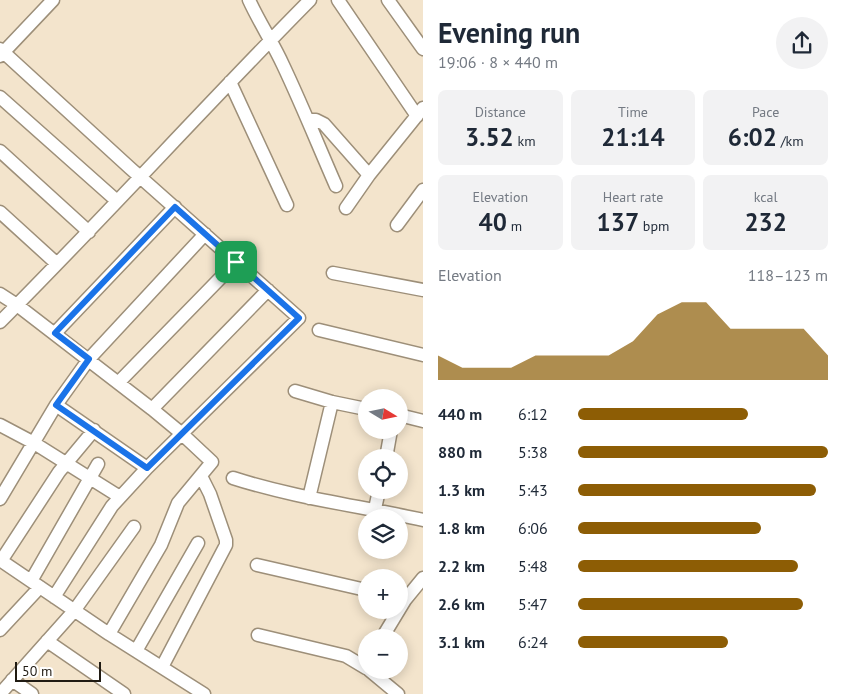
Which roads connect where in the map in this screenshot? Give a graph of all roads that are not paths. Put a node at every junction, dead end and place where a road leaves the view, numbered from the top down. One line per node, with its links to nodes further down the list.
1 (54, 0): 8 (street)
2 (249, 0): 6 (street)
3 (310, 0): 6 (street)
4 (338, 0): 11 (street)
5 (388, 0): 7 (street)
6 (270, 40): 9 (street); 12 (street)
7 (422, 46)
8 (1, 53): 15 (street)
9 (230, 82): 15 (street); 19 (street)
10 (0, 97): 18 (street)
11 (420, 112): 14 (street)
12 (309, 120): 14 (street); 16 (street)
13 (0, 151): 24 (street)
14 (369, 175): 21 (street)
15 (140, 176): 18 (street); 20 (street)
16 (336, 186)
17 (423, 190): 23 (street)
18 (117, 201): 24 (street)
19 (287, 205)
20 (175, 207): 25 (street); 35 (street)
21 (346, 208)
22 (0, 212): 27 (street)
23 (397, 225)
24 (89, 232): 27 (street)
25 (205, 234): 26 (street); 37 (street)
26 (236, 262): 29 (street); 38 (street)
27 (56, 264): 32 (street)
28 (333, 273): 30 (street)
29 (268, 290): 43 (street); 48 (street)
30 (423, 290)
31 (0, 294): 32 (street)
32 (18, 305): 33 (street); 35 (street)
33 (0, 322)
34 (319, 330): 36 (street)
35 (55, 333): 37 (street)
36 (423, 355)
37 (89, 359): 38 (street); 41 (street)
38 (118, 383): 43 (street)
39 (295, 391): 40 (street)
40 (332, 402): 42 (street); 57 (street)
41 (56, 405): 47 (street); 49 (street)
42 (358, 407)
43 (152, 409): 48 (street)
44 (408, 417): 45 (street)
45 (423, 421)
46 (1, 428): 49 (street)
47 (94, 430): 50 (street); 52 (street)
48 (182, 433): 52 (street); 53 (street)
49 (34, 443): 50 (street); 58 (street)
50 (66, 463): 54 (street); 65 (street)
51 (98, 464): 54 (street)
52 (147, 468): 56 (street)
53 (201, 476): 74 (street); 79 (street)
54 (90, 478): 56 (street); 68 (street)
55 (234, 478): 57 (street)
56 (120, 497): 71 (street)
57 (309, 498): 60 (street)
58 (0, 499)
59 (377, 499): 60 (street)
60 (375, 509)
61 (408, 517): 62 (street)
62 (423, 520)
63 (134, 526): 72 (street)
64 (198, 543): 77 (street)
65 (1, 560): 68 (street)
66 (257, 565): 69 (street)
67 (423, 578): 70 (street)
68 (36, 584): 71 (street); 73 (street)
69 (358, 588)
70 (408, 593)
71 (54, 597): 72 (street)
72 (74, 610): 74 (street); 76 (street)
73 (2, 624)
74 (108, 634): 77 (street)
75 (258, 636): 78 (street)
76 (48, 641): 81 (street); 85 (street)
77 (136, 651): 79 (street)
78 (358, 662)
79 (162, 667): 86 (street)
80 (381, 679): 82 (street)
81 (12, 680): 83 (street); 84 (street)
82 (396, 692)
83 (0, 694)
84 (32, 694)
85 (124, 694)
86 (204, 694)

